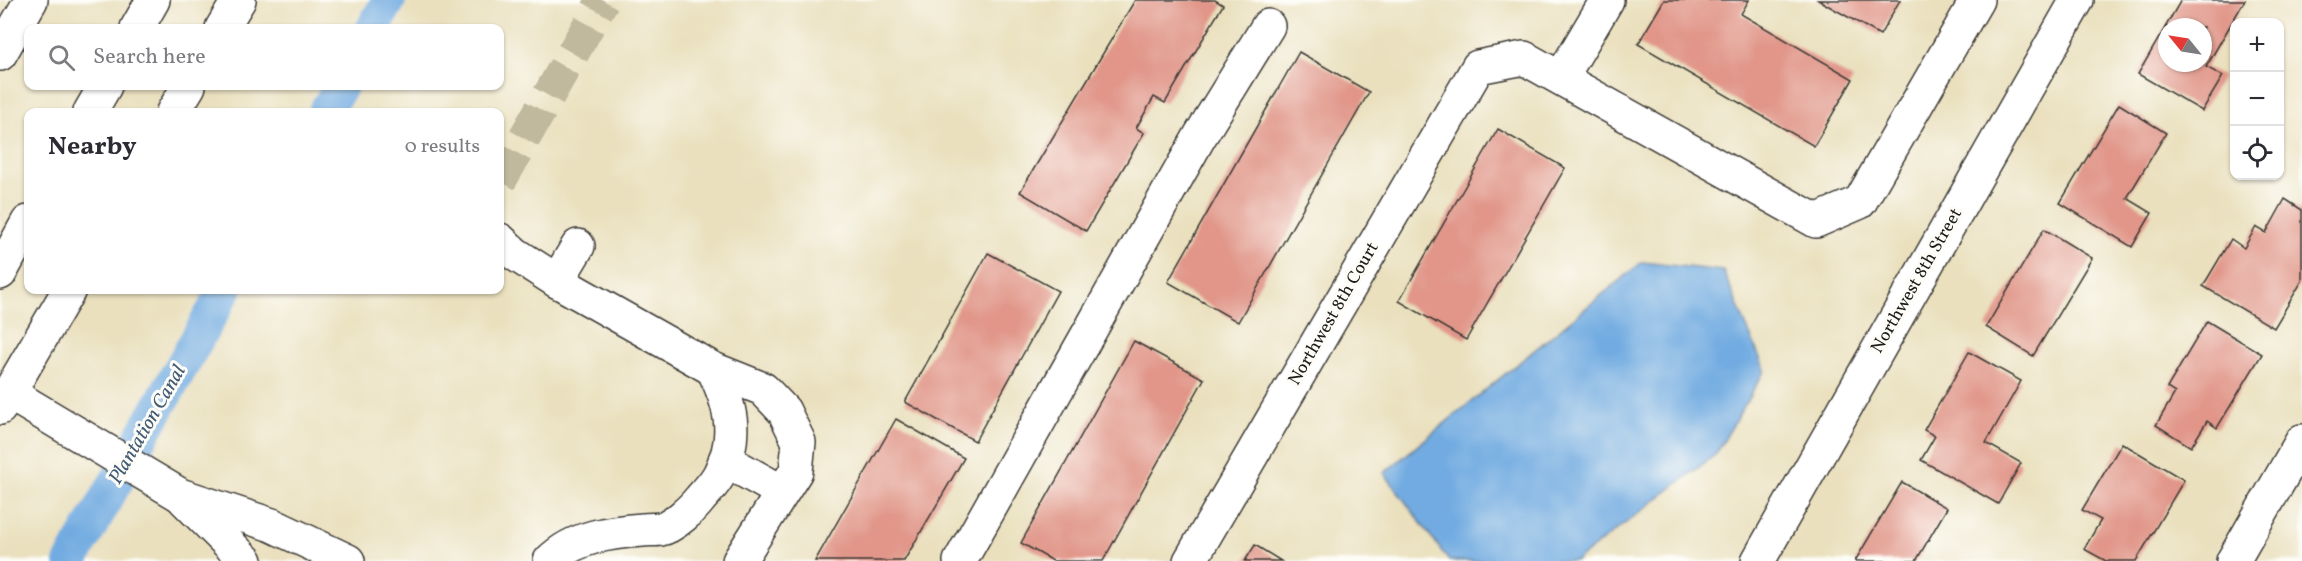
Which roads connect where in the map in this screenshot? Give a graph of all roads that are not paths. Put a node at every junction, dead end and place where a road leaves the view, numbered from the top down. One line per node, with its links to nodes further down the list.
1 (32, 0): 10 (street)
2 (153, 0): 7 (street)
3 (239, 0): 8 (street)
4 (1607, 0): 11 (street)
5 (1977, 0): 11 (street)
6 (2077, 0): 34 (street, Northwest 8th Street)
7 (139, 24)
8 (224, 24)
9 (1268, 27): 32 (street)
10 (0, 54)
11 (1561, 78): 33 (street, Northwest 8th Court)
12 (103, 90): 14 (street)
13 (187, 90): 15 (street)
14 (92, 108)
15 (175, 108)
16 (24, 229): 19 (street)
17 (504, 244): 20 (street)
18 (578, 246): 20 (street)
19 (0, 273)
20 (557, 281): 22 (street)
21 (67, 294): 23 (street)
22 (713, 369): 25 (street); 26 (street)
23 (3, 396): 27 (street)
24 (2302, 441): 35 (street)
25 (725, 460): 26 (street); 30 (street)
26 (783, 492): 31 (street)
27 (180, 495): 28 (street); 29 (street)
28 (246, 561)
29 (348, 561)
30 (550, 561)
31 (739, 561)
32 (960, 561)
33 (1190, 561)
34 (1758, 561)
35 (2233, 561)

